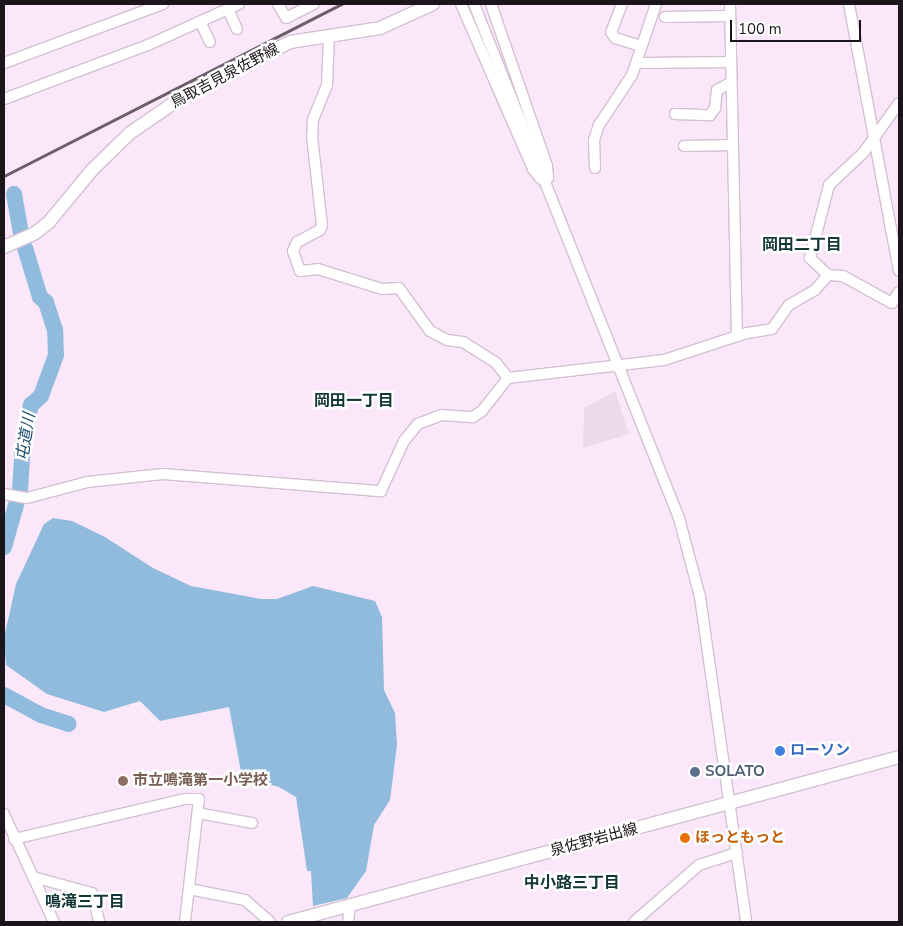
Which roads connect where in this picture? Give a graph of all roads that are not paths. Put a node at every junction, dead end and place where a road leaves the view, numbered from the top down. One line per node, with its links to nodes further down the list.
1 (162, 4): 22 (street)
2 (239, 4): 13 (street)
3 (278, 4): 4 (street)
4 (314, 4)
5 (433, 4): 18 (main road, 鳥取吉見泉佐野線)
6 (461, 4): 32 (street)
7 (474, 4): 32 (street)
8 (491, 4): 32 (street)
9 (622, 4): 20 (street)
10 (656, 4): 20 (street)
11 (730, 4): 14 (street)
12 (849, 4): 28 (street)
13 (228, 9): 16 (street); 17 (street)
14 (729, 16): 15 (street); 21 (street)
15 (665, 17)
16 (201, 23): 19 (street); 25 (street)
17 (237, 29)
18 (329, 36): 33 (main road, 鳥取吉見泉佐野線); 39 (street)
19 (210, 42)
20 (641, 46): 31 (street)
21 (730, 62): 23 (street); 24 (street)
22 (4, 63)
23 (642, 63)
24 (730, 83): 27 (street); 29 (street)
25 (4, 99)
26 (899, 103): 28 (street)
27 (675, 114)
28 (874, 138): 34 (street); 35 (street)
29 (732, 145): 30 (street); 37 (street)
30 (684, 146)
31 (595, 168)
32 (549, 189): 38 (street)
33 (4, 247)
34 (899, 270)
35 (828, 275): 36 (street); 37 (street)
36 (899, 292)
37 (737, 336): 38 (street)
38 (620, 366): 39 (street); 42 (street)
39 (508, 378): 40 (street)
40 (8, 495)
41 (899, 757): 42 (main road, 泉佐野岩出線)
42 (730, 804): 48 (street); 51 (main road, 泉佐野岩出線)
43 (198, 813): 45 (street); 47 (street); 50 (street)
44 (4, 814): 46 (street)
45 (252, 823)
46 (6, 826): 47 (street)
47 (14, 839): 49 (street)
48 (737, 853): 58 (street); 59 (street)
49 (33, 877): 52 (street); 53 (street)
50 (189, 889): 54 (street); 55 (street)
51 (350, 906): 56 (main road, 泉佐野岩出線); 57 (street)
52 (54, 922)
53 (100, 922)
54 (185, 922)
55 (270, 922)
56 (288, 922)
57 (348, 922)
58 (634, 922)
59 (746, 922)

